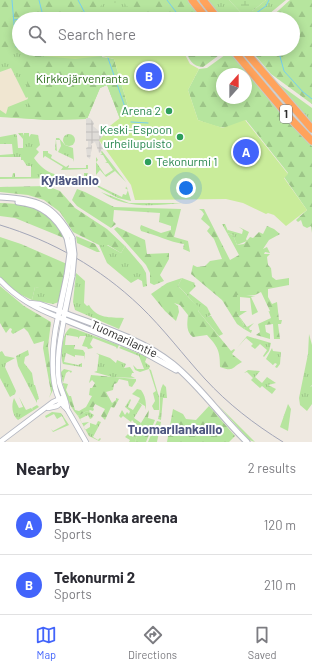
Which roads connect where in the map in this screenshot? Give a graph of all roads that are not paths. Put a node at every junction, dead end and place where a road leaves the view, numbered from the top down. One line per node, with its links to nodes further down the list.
1 (192, 0): 3 (highway)
2 (203, 0): 4 (highway)
3 (201, 12)
4 (212, 12)
5 (238, 56): 8 (highway, 1)
6 (249, 56): 7 (highway, 1)
7 (312, 129)
8 (312, 141)
9 (0, 197): 11 (main road)
10 (0, 201): 11 (main road)
11 (70, 238): 12 (main road, bridge)
12 (70, 275): 14 (main road); 15 (main road)
13 (0, 280): 14 (street)
14 (58, 314): 15 (main road, Tuomarilantie); 16 (street)
15 (64, 316): 16 (street); 19 (main road, Tuomarilantie)
16 (62, 400): 17 (street); 18 (street)
17 (0, 442)
18 (86, 442)
19 (247, 442)

